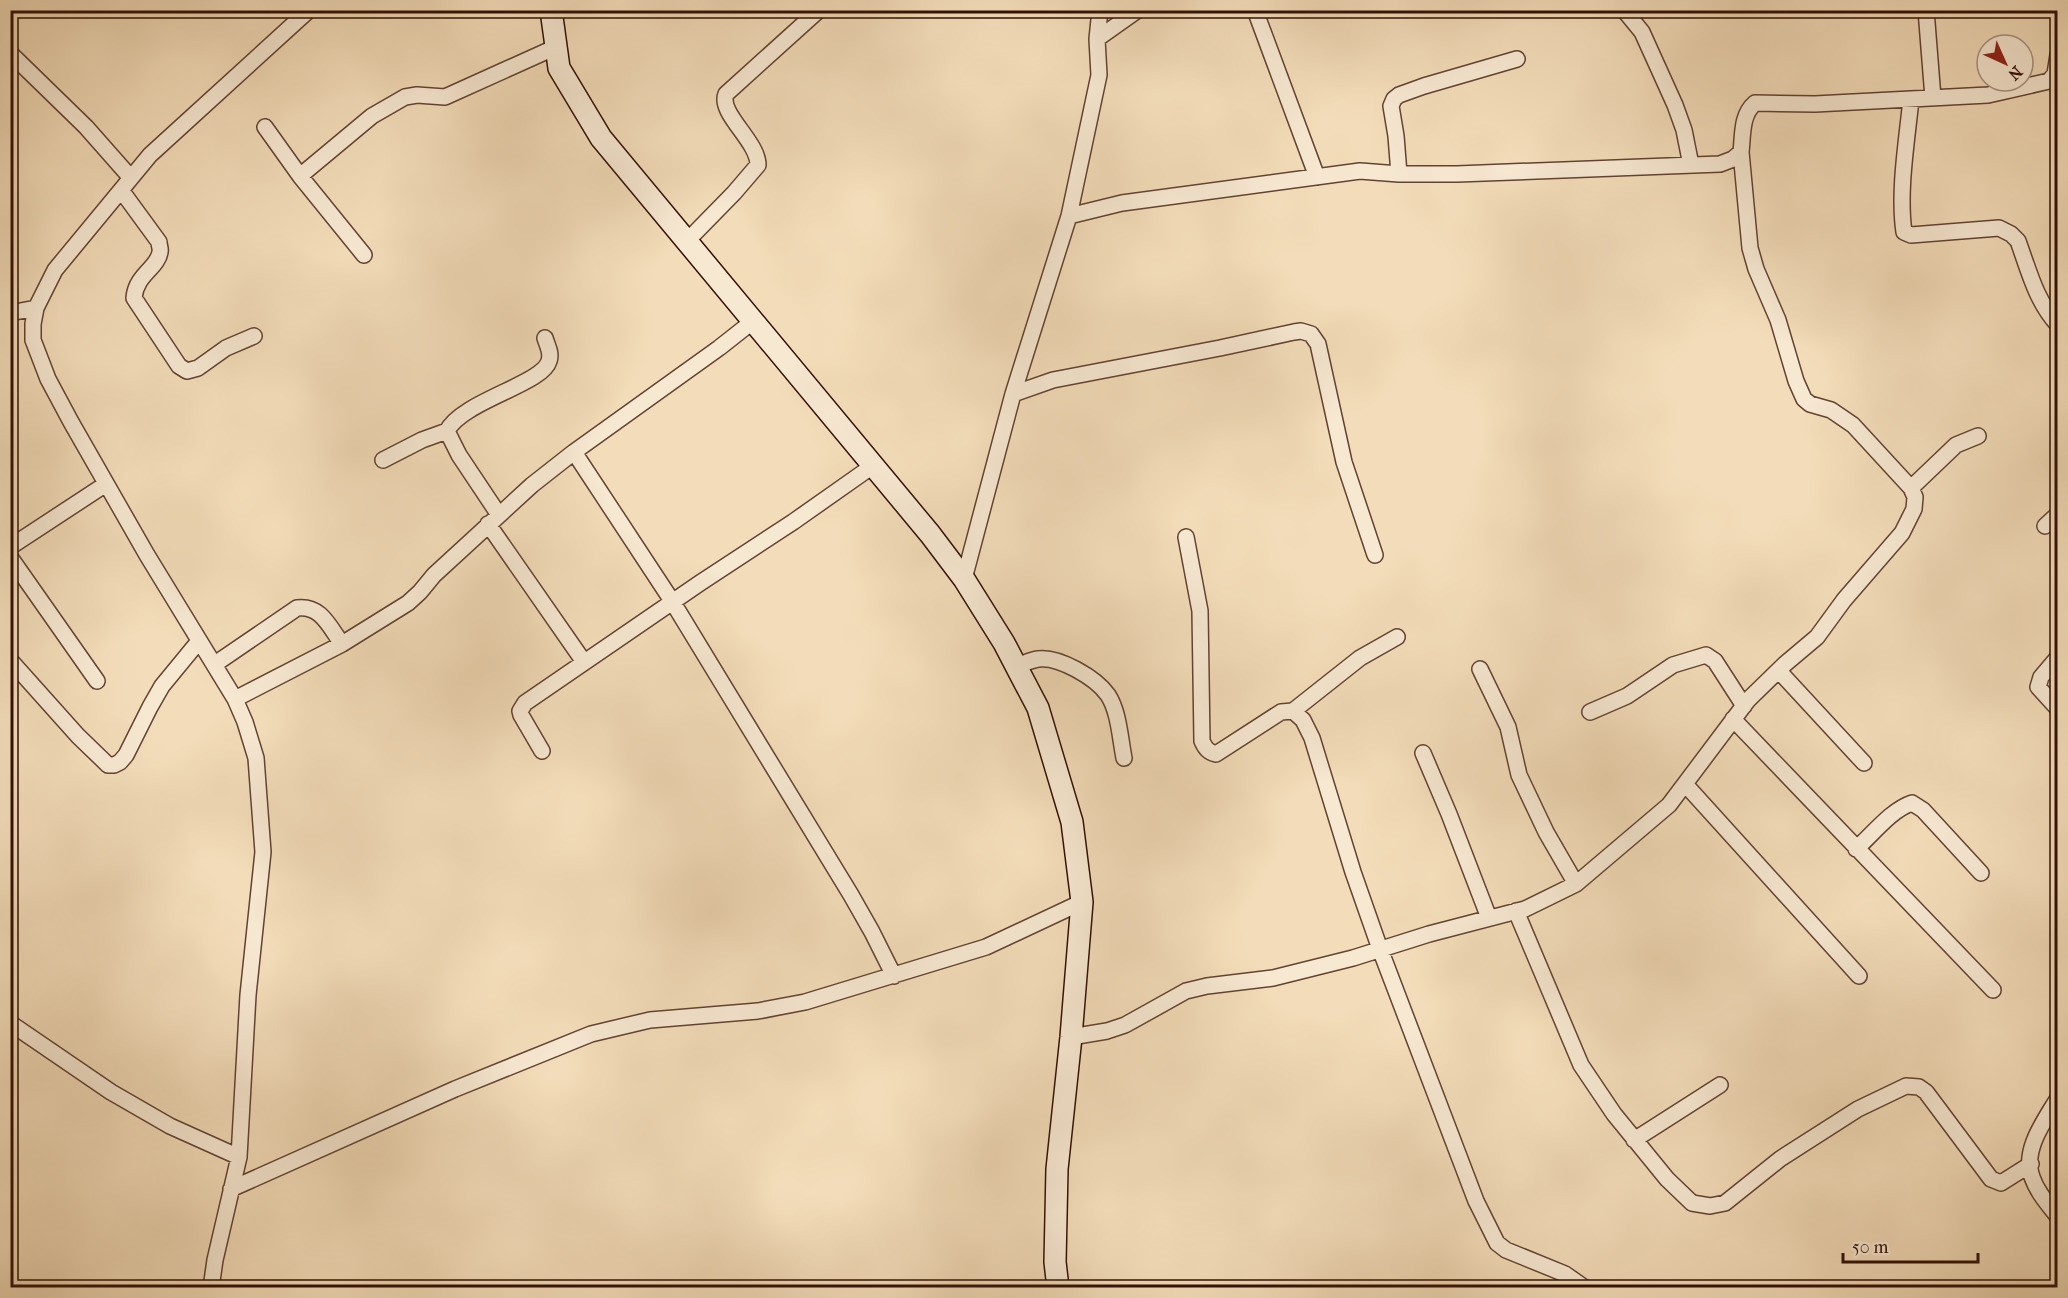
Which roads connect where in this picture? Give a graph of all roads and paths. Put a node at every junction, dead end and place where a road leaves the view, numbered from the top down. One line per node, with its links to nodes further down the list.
1 (309, 10): 23 (street)
2 (551, 10): 10 (main road)
3 (819, 10): 26 (street)
4 (1100, 10): 9 (street)
5 (1138, 10): 9 (street)
6 (1255, 10): 22 (street)
7 (1624, 10): 19 (street)
8 (1926, 10): 15 (street)
9 (1097, 39): 25 (street)
10 (556, 47): 21 (street); 26 (main road)
11 (10, 53): 23 (street)
12 (2058, 55): 14 (street)
13 (1517, 59): 20 (street)
14 (2053, 81): 15 (street)
15 (1933, 98): 16 (street)
16 (1911, 99): 18 (street); 31 (street)
17 (265, 128): 21 (street)
18 (1741, 152): 19 (street); 41 (street)
19 (1691, 165): 20 (street)
20 (1399, 174): 22 (street)
21 (300, 176): 27 (street)
22 (1317, 177): 25 (street)
23 (131, 178): 24 (street)
24 (121, 190): 28 (street); 32 (street)
25 (1069, 216): 34 (street)
26 (686, 242): 30 (main road)
27 (364, 255)
28 (36, 308): 29 (street); 40 (street)
29 (10, 313)
30 (752, 322): 37 (street); 39 (main road)
31 (2058, 326)
32 (254, 336)
33 (545, 338): 35 (street)
34 (1013, 394): 47 (street); 49 (street)
35 (447, 431): 38 (street); 43 (street)
36 (1978, 436): 41 (street)
37 (574, 452): 43 (street); 50 (street)
38 (383, 460)
39 (874, 465): 49 (main road); 50 (street)
40 (106, 484): 46 (street); 52 (street)
41 (1911, 488): 60 (street)
42 (2058, 514): 44 (street)
43 (493, 519): 53 (street); 56 (street)
44 (2045, 526)
45 (1186, 537): 65 (street)
46 (10, 547)
47 (1375, 555)
48 (10, 557): 61 (street)
49 (964, 579): 58 (main road)
50 (672, 601): 56 (street); 80 (street)
51 (1397, 637): 65 (street)
52 (199, 641): 55 (street); 57 (street)
53 (342, 644): 57 (street); 62 (street)
54 (2058, 657): 64 (street)
55 (10, 660)
56 (584, 662): 68 (street)
57 (214, 664): 62 (street)
58 (1016, 666): 70 (street); 76 (main road)
59 (1480, 669): 75 (street)
60 (1779, 670): 63 (street); 71 (street)
61 (97, 681)
62 (235, 699): 88 (street)
63 (1744, 706): 66 (street); 67 (street)
64 (2058, 709)
65 (1293, 711): 79 (street)
66 (1590, 712)
67 (1733, 719): 72 (street); 73 (street)
68 (542, 750)
69 (1423, 753): 78 (street)
70 (1124, 758)
71 (1864, 763)
72 (1685, 784): 75 (street); 81 (street)
73 (1856, 849): 74 (street); 82 (street)
74 (1981, 873)
75 (1576, 884): 77 (street)
76 (1082, 902): 80 (street); 84 (main road)
77 (1516, 911): 78 (street); 87 (street)
78 (1489, 918): 79 (street)
79 (1380, 949): 84 (street); 94 (street)
80 (894, 976): 90 (street)
81 (1859, 976)
82 (1993, 990)
83 (10, 1023): 88 (street)
84 (1071, 1037): 93 (main road)
85 (1720, 1085): 87 (street)
86 (2058, 1098): 89 (street)
87 (1634, 1140): 89 (street)
88 (239, 1157): 90 (street)
89 (2031, 1164): 91 (street)
90 (231, 1190): 92 (street)
91 (2058, 1217)
92 (211, 1287)
93 (1058, 1287)
94 (1586, 1287)

